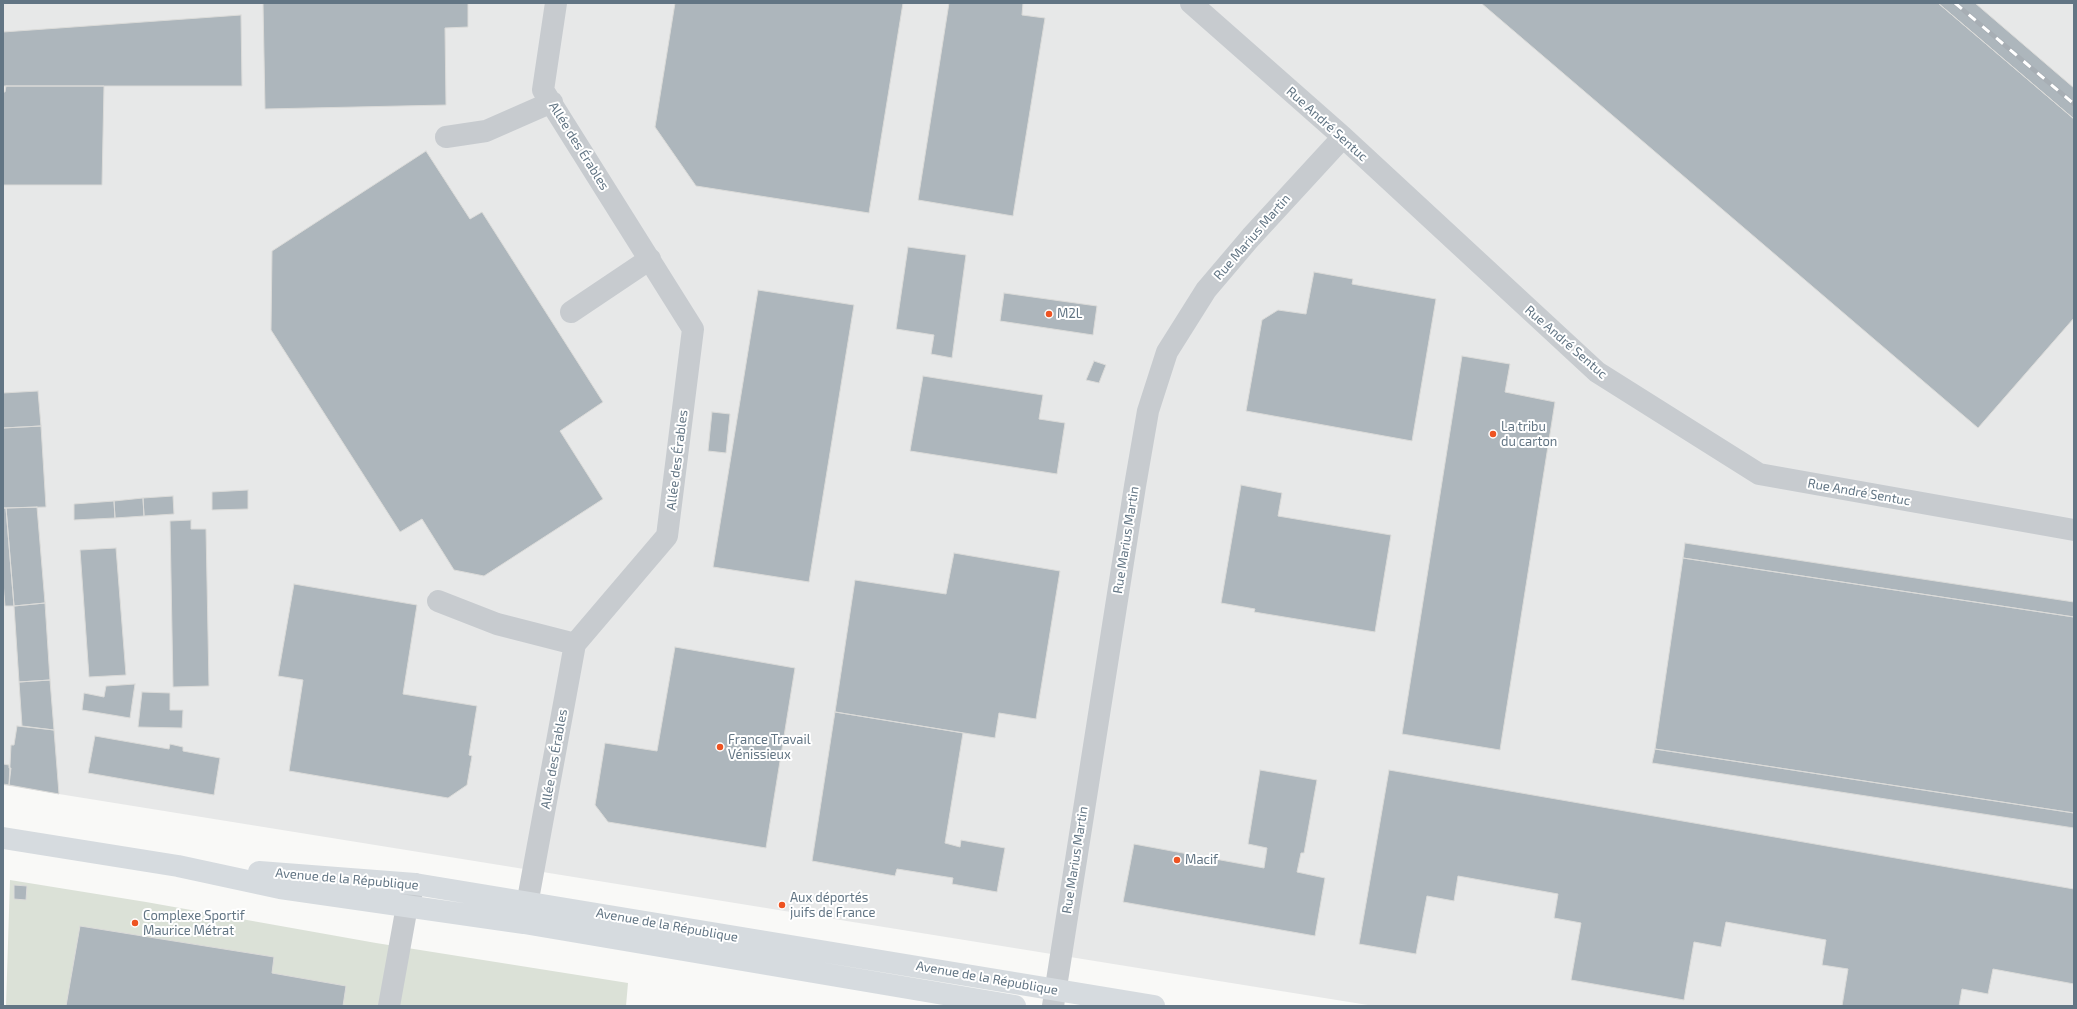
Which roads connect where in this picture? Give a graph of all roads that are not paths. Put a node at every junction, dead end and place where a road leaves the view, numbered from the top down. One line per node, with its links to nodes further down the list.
1 (556, 3): 3 (street, Allée des Érables)
2 (1191, 3): 5 (street, Rue André Sentuc)
3 (552, 102): 4 (street); 6 (street, Allée des Érables)
4 (446, 137)
5 (1343, 137): 8 (street, Rue André Sentuc); 17 (street, Rue Marius Martin)
6 (650, 259): 7 (street); 10 (street, Allée des Érables)
7 (571, 312)
8 (2074, 530)
9 (438, 601): 10 (street)
10 (575, 644): 14 (street, Allée des Érables)
11 (3, 838): 12 (main road, Avenue de la République)
12 (178, 866): 13 (main road, Avenue de la République); 15 (main road, Avenue de la République)
13 (415, 884): 14 (main road, Avenue de la République); 15 (street)
14 (528, 901): 16 (street, Allée des Érables); 17 (main road, Avenue de la République)
15 (407, 906): 16 (main road, Avenue de la République); 18 (street)
16 (524, 923): 19 (main road, Avenue de la République)
17 (1054, 998): 20 (main road, Avenue de la République)
18 (390, 1006)
19 (1015, 1006)
20 (1154, 1006)

